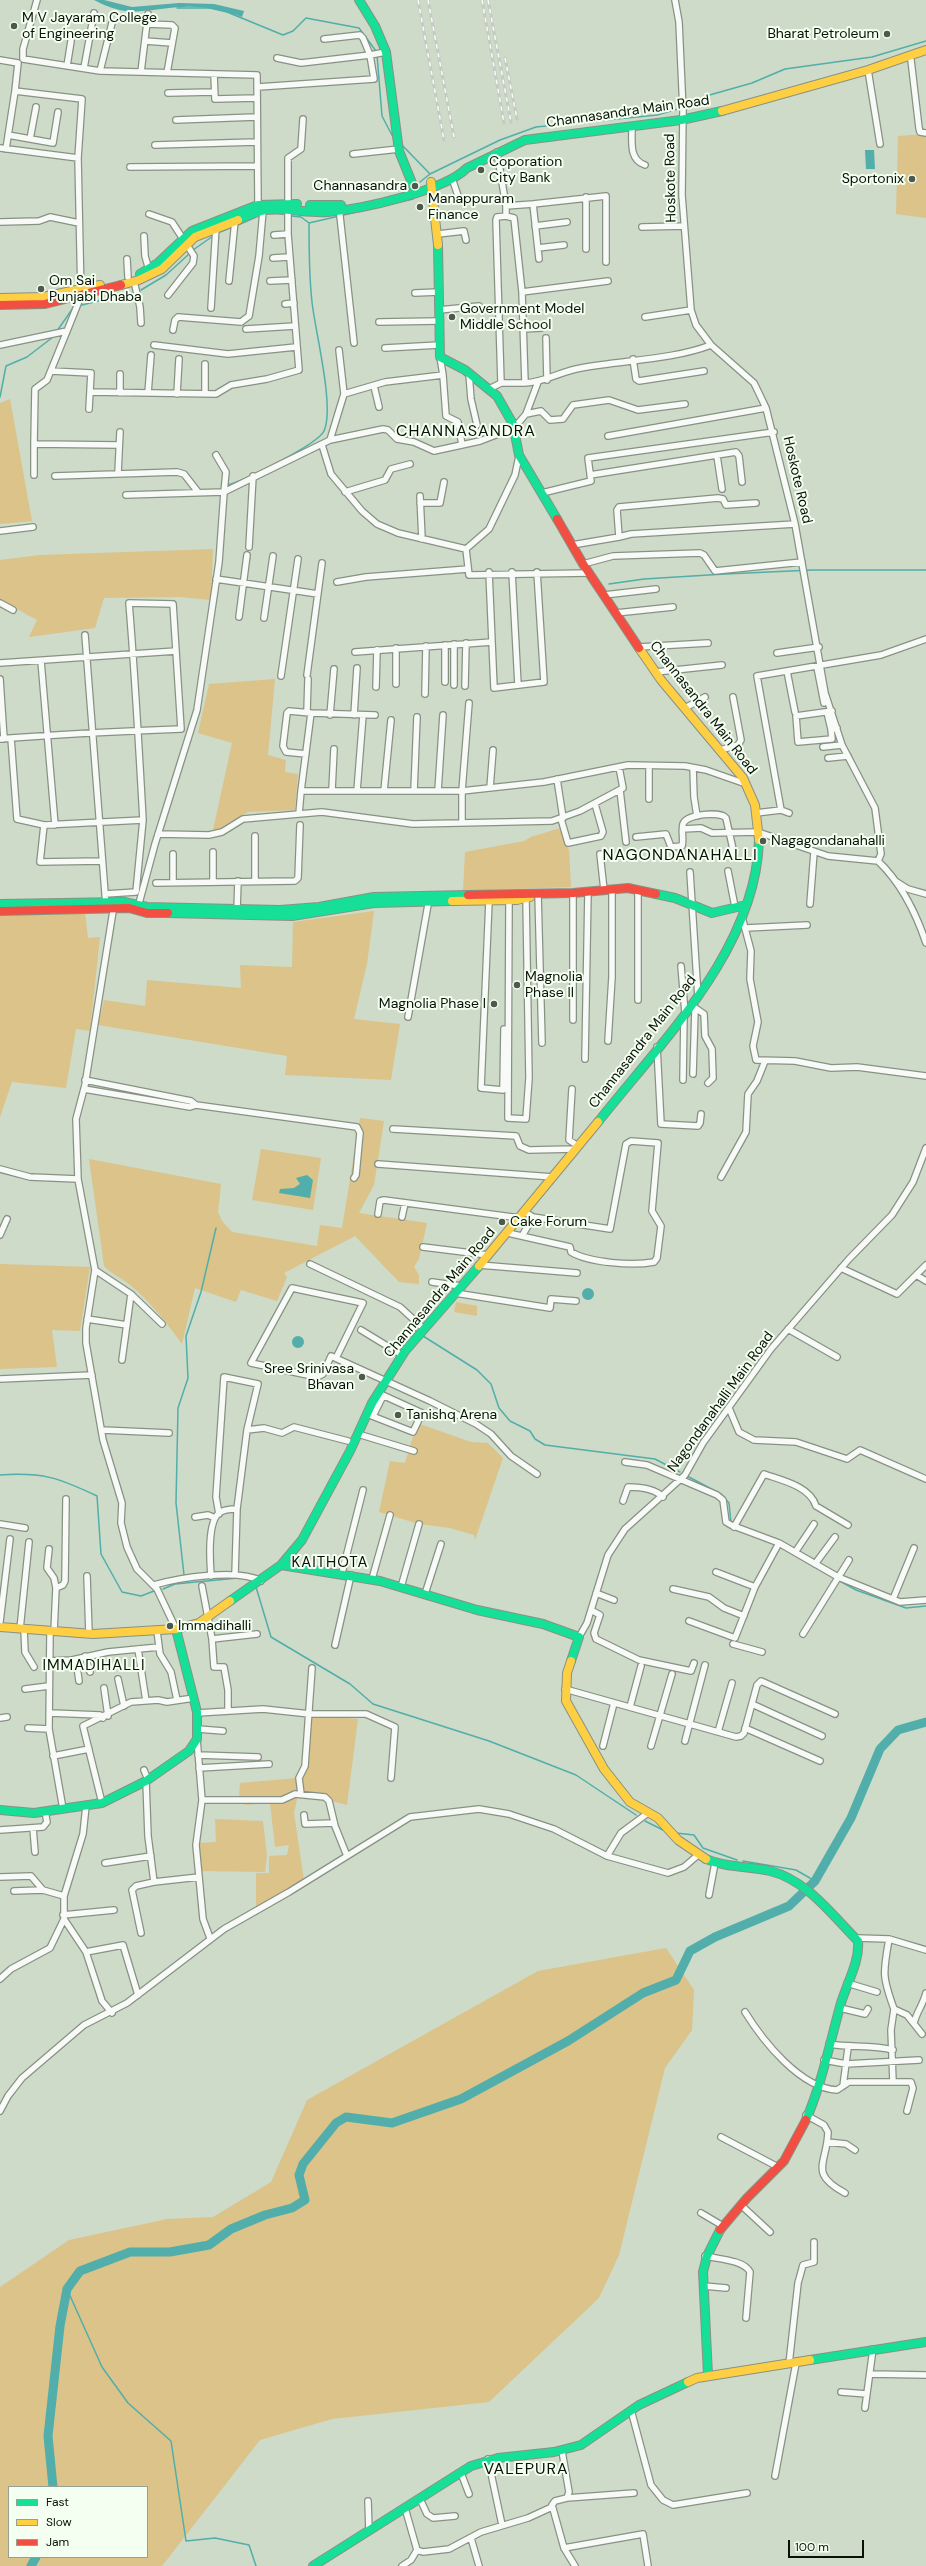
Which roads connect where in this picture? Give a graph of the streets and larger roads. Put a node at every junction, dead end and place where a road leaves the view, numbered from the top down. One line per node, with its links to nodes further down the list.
1 (37, 0): 19 (street)
2 (359, 0): 13 (street)
3 (675, 0): 34 (street, Hoskote Road)
4 (94, 13): 21 (street)
5 (148, 14): 7 (street)
6 (112, 22): 23 (street)
7 (147, 24): 9 (street); 11 (street)
8 (324, 39): 14 (street)
9 (145, 40): 11 (street); 24 (street)
10 (71, 42): 19 (street)
11 (172, 43): 25 (street)
12 (926, 50): 20 (street, Channasandra Main Road)
13 (386, 52): 14 (street); 46 (street)
14 (370, 55): 16 (street); 27 (street)
15 (926, 55): 18 (street, Channasandra Main Road)
16 (277, 58)
17 (0, 60): 28 (street)
18 (911, 60): 20 (street, Channasandra Main Road); 39 (street)
19 (67, 66): 21 (street)
20 (882, 66): 22 (street, Channasandra Main Road)
21 (84, 68): 23 (street)
22 (868, 70): 34 (street, Channasandra Main Road); 44 (street)
23 (100, 71): 24 (street)
24 (141, 72): 25 (street)
25 (167, 73): 26 (street)
26 (214, 74): 27 (street); 29 (street)
27 (258, 87): 31 (street)
28 (15, 91): 40 (street); 49 (street)
29 (214, 92): 30 (street); 31 (street)
30 (168, 93)
31 (257, 98): 35 (street)
32 (36, 107): 41 (street)
33 (58, 112): 41 (street)
34 (682, 116): 38 (street, Channasandra Main Road); 71 (street, Hoskote Road)
35 (256, 117): 37 (street); 42 (street)
36 (303, 119): 60 (street)
37 (176, 120)
38 (632, 127): 47 (street, Channasandra Main Road); 50 (street)
39 (926, 132)
40 (8, 135): 41 (street); 45 (street)
41 (30, 139)
42 (256, 142): 43 (street); 51 (street)
43 (155, 144)
44 (880, 144)
45 (3, 148): 49 (street)
46 (399, 150): 48 (street); 56 (street)
47 (497, 152): 53 (street, Channasandra Main Road); 61 (street)
48 (353, 154)
49 (78, 158): 69 (street)
50 (645, 165)
51 (257, 166): 52 (street); 62 (street)
52 (130, 167)
53 (467, 168): 54 (street, Channasandra Main Road); 55 (street)
54 (452, 178): 55 (street, Channasandra Main Road); 58 (street)
55 (432, 184): 56 (street, Channasandra Main Road); 75 (street)
56 (413, 192): 63 (street, Channasandra Main Road)
57 (586, 197): 59 (street); 82 (street); 87 (street)
58 (464, 202)
59 (533, 204): 61 (street); 70 (street)
60 (287, 206): 62 (street, Channasandra Main Road); 63 (street, Channasandra Main Road); 74 (street)
61 (506, 206): 65 (street)
62 (260, 208): 66 (street, Channasandra Main Road); 116 (street)
63 (339, 212): 119 (street)
64 (149, 214): 79 (street)
65 (506, 216): 95 (street); 140 (street)
66 (229, 221): 73 (street, Channasandra Main Road); 79 (street, Channasandra Main Road); 91 (street)
67 (0, 222): 69 (street)
68 (567, 222): 70 (street)
69 (79, 223): 96 (street)
70 (535, 226): 81 (street)
71 (684, 226): 72 (street); 107 (street, Hoskote Road)
72 (642, 227)
73 (216, 228): 79 (street, Channasandra Main Road); 105 (street)
74 (288, 234): 76 (street); 83 (street)
75 (438, 234): 78 (street); 94 (street)
76 (274, 235)
77 (144, 236): 88 (street)
78 (466, 240)
79 (185, 242): 88 (street, Channasandra Main Road); 89 (street, Channasandra Main Road); 98 (street)
80 (564, 245): 81 (street)
81 (538, 248): 85 (street)
82 (586, 249)
83 (289, 257): 84 (street); 90 (street)
84 (273, 258)
85 (539, 259)
86 (127, 260): 89 (street)
87 (606, 262)
88 (149, 270): 89 (street, Channasandra Main Road)
89 (131, 279): 96 (street, Channasandra Main Road); 111 (street)
90 (292, 280): 92 (street); 103 (street)
91 (229, 281)
92 (270, 281)
93 (608, 281): 95 (street)
94 (439, 292): 97 (street); 106 (street)
95 (522, 292): 113 (street)
96 (81, 293): 100 (street, Channasandra Main Road); 117 (street)
97 (415, 293)
98 (168, 295)
99 (0, 298): 100 (street, Channasandra Main Road)
100 (31, 301): 101 (street, Channasandra Main Road)
101 (0, 304)
102 (285, 304): 103 (street)
103 (294, 304): 112 (street)
104 (480, 306): 106 (street)
105 (211, 308)
106 (439, 310): 109 (street)
107 (691, 310): 108 (street); 123 (street, Hoskote Road)
108 (645, 317)
109 (439, 321): 110 (street); 122 (street)
110 (379, 322)
111 (140, 323)
112 (295, 326): 115 (street); 124 (street)
113 (523, 328): 114 (street); 138 (street)
114 (541, 328)
115 (246, 329)
116 (173, 330)
117 (67, 331): 120 (street); 132 (street)
118 (546, 338): 137 (street)
119 (354, 344)
120 (0, 345)
121 (154, 345): 124 (street)
122 (440, 345): 125 (street); 128 (street)
123 (711, 345): 130 (street); 151 (street, Hoskote Road)
124 (296, 347): 147 (street)
125 (385, 348)
126 (339, 350): 148 (street)
127 (151, 355): 145 (street)
128 (440, 358): 135 (street, Channasandra Main Road); 136 (street)
129 (179, 359): 146 (street)
130 (633, 359): 133 (street); 137 (street)
131 (205, 364): 147 (street)
132 (51, 371): 143 (street); 160 (street)
133 (704, 371)
134 (120, 374): 144 (street)
135 (469, 374): 142 (street, Channasandra Main Road); 154 (street)
136 (443, 375): 141 (street); 163 (street)
137 (547, 380): 139 (street)
138 (525, 382): 139 (street); 140 (street)
139 (538, 382): 153 (street)
140 (501, 383): 142 (street)
141 (374, 386): 148 (street); 150 (street)
142 (489, 389): 155 (street, Channasandra Main Road)
143 (90, 392): 144 (street); 152 (street)
144 (120, 393): 145 (street)
145 (148, 393): 146 (street)
146 (177, 394): 147 (street)
147 (205, 394)
148 (344, 394): 159 (street)
149 (684, 404): 153 (street)
150 (379, 407)
151 (766, 408): 157 (street, Hoskote Road); 158 (street)
152 (89, 409)
153 (526, 414): 155 (street)
154 (477, 425)
155 (514, 428): 163 (street); 165 (street, Channasandra Main Road)
156 (120, 432): 161 (street)
157 (774, 432): 172 (street); 184 (street, Hoskote Road)
158 (608, 436)
159 (330, 440): 162 (street); 163 (street)
160 (34, 444): 161 (street); 169 (street)
161 (119, 445): 168 (street)
162 (322, 445): 171 (street); 178 (street)
163 (462, 445)
164 (216, 454): 177 (street)
165 (519, 455): 179 (street, Channasandra Main Road); 191 (street)
166 (717, 456): 172 (street); 174 (street); 175 (street)
167 (410, 464): 178 (street)
168 (118, 473): 170 (street); 176 (street)
169 (34, 475)
170 (55, 476)
171 (253, 476): 177 (street); 190 (street)
172 (590, 476): 179 (street)
173 (444, 482): 182 (street)
174 (742, 482)
175 (722, 489)
176 (198, 492): 177 (street); 180 (street)
177 (224, 492): 203 (street)
178 (345, 492): 188 (street)
179 (542, 493): 189 (street, Channasandra Main Road)
180 (126, 495)
181 (420, 496): 182 (street)
182 (420, 503): 188 (street)
183 (756, 503): 187 (street)
184 (795, 524): 187 (street); 195 (street, Hoskote Road)
185 (33, 527): 186 (street)
186 (0, 531)
187 (619, 537): 189 (street)
188 (422, 539): 191 (street)
189 (572, 545): 197 (street, Channasandra Main Road)
190 (249, 547)
191 (466, 549): 198 (street)
192 (247, 555): 205 (street)
193 (273, 556): 206 (street)
194 (298, 559): 208 (street)
195 (802, 562): 197 (street); 226 (street, Hoskote Road)
196 (322, 564): 209 (street)
197 (583, 564): 202 (street, Channasandra Main Road)
198 (468, 569): 199 (street); 204 (street)
199 (489, 572): 200 (street); 219 (street)
200 (512, 572): 201 (street); 247 (street)
201 (537, 572): 202 (street); 247 (street)
202 (589, 572): 210 (street, Channasandra Main Road)
203 (216, 579): 205 (street); 311 (street)
204 (337, 582)
205 (243, 584): 206 (street); 215 (street)
206 (269, 587): 208 (street); 216 (street)
207 (656, 589): 210 (street)
208 (293, 590): 209 (street); 242 (street)
209 (318, 594): 258 (street)
210 (604, 595): 214 (street, Channasandra Main Road)
211 (0, 603): 213 (street)
212 (673, 608): 214 (street)
213 (13, 610)
214 (616, 613): 225 (street, Channasandra Main Road)
215 (239, 617)
216 (264, 618)
217 (85, 635): 233 (street)
218 (926, 639): 237 (street)
219 (492, 642): 221 (street); 247 (street)
220 (708, 642): 225 (street)
221 (466, 643): 222 (street); 248 (street)
222 (454, 644): 223 (street); 246 (street)
223 (445, 645): 224 (street); 244 (street)
224 (426, 646): 227 (street); 250 (street)
225 (639, 647): 241 (street, Channasandra Main Road)
226 (819, 647): 231 (street); 237 (street, Hoskote Road)
227 (396, 648): 228 (street); 245 (street)
228 (377, 650): 230 (street); 249 (street)
229 (176, 652): 232 (street); 232 (street); 267 (street)
230 (354, 652)
231 (778, 653)
232 (133, 655): 233 (street); 267 (street)
233 (88, 658): 234 (street); 268 (street)
234 (41, 661): 235 (street); 269 (street)
235 (0, 663)
236 (722, 665): 241 (street)
237 (820, 666): 240 (street); 254 (street); 256 (street, Hoskote Road)
238 (357, 668): 260 (street)
239 (334, 669): 259 (street)
240 (787, 671): 257 (street); 296 (street)
241 (656, 672): 255 (street, Channasandra Main Road)
242 (281, 676)
243 (0, 679): 271 (street)
244 (445, 682)
245 (396, 684)
246 (454, 685)
247 (518, 685)
248 (465, 686)
249 (376, 687)
250 (425, 694)
251 (705, 697): 255 (street)
252 (733, 697): 276 (street)
253 (468, 703): 293 (street)
254 (824, 703)
255 (685, 708): 276 (street, Channasandra Main Road)
256 (829, 711): 266 (street, Hoskote Road); 266 (street)
257 (795, 712)
258 (309, 713): 259 (street); 277 (street); 277 (street)
259 (330, 715): 260 (street)
260 (354, 715): 261 (street)
261 (363, 715): 262 (street); 289 (street)
262 (375, 715)
263 (443, 715): 292 (street)
264 (417, 716): 291 (street)
265 (391, 720): 290 (street)
266 (834, 729): 272 (street, Hoskote Road)
267 (138, 730): 268 (street); 302 (street)
268 (93, 733): 269 (street); 304 (street)
269 (48, 736): 270 (street); 305 (street)
270 (11, 738): 271 (street); 307 (street)
271 (2, 739)
272 (842, 745): 273 (street); 278 (street, Hoskote Road)
273 (823, 747)
274 (334, 748): 286 (street)
275 (493, 750): 285 (street)
276 (720, 750): 284 (street, Channasandra Main Road)
277 (306, 754): 288 (street)
278 (848, 756): 279 (street); 321 (street, Hoskote Road)
279 (828, 758)
280 (649, 766): 281 (street); 282 (street); 294 (street)
281 (619, 767): 283 (street); 287 (street)
282 (693, 768): 284 (street); 300 (street)
283 (557, 779): 285 (street); 301 (street)
284 (746, 784): 297 (street, Channasandra Main Road)
285 (490, 788): 293 (street)
286 (332, 790): 288 (street); 289 (street)
287 (620, 790): 295 (street); 314 (street)
288 (301, 791): 299 (street)
289 (357, 791): 290 (street)
290 (384, 791): 291 (street)
291 (414, 791): 292 (street)
292 (438, 791): 293 (street)
293 (462, 791): 303 (street)
294 (649, 799)
295 (596, 804): 301 (street); 301 (street)
296 (781, 810): 297 (street); 298 (street)
297 (756, 813): 310 (street, Channasandra Main Road)
298 (789, 813)
299 (299, 814): 303 (street); 311 (street)
300 (697, 816): 308 (street); 309 (street)
301 (562, 819): 303 (street)
302 (143, 820): 304 (street); 340 (street)
303 (462, 821)
304 (99, 822): 305 (street); 320 (street)
305 (54, 825): 307 (street)
306 (300, 825): 326 (street)
307 (44, 826): 320 (street)
308 (682, 829): 309 (street); 313 (street)
309 (730, 832): 310 (street); 319 (street)
310 (758, 832): 316 (street); 342 (street, Channasandra Main Road)
311 (158, 834): 345 (street)
312 (255, 836): 326 (street)
313 (636, 837)
314 (626, 842)
315 (213, 852): 324 (street)
316 (814, 852): 321 (street); 343 (street)
317 (173, 854): 327 (street)
318 (600, 854): 330 (street)
319 (735, 858)
320 (102, 861): 340 (street)
321 (878, 861): 328 (street)
322 (728, 871): 346 (street)
323 (690, 872): 344 (street)
324 (212, 881): 325 (street); 327 (street)
325 (238, 881): 326 (street); 347 (street)
326 (255, 881)
327 (173, 882): 329 (street)
328 (897, 882): 335 (street); 352 (street)
329 (156, 883)
330 (608, 890): 331 (street); 332 (street); 360 (street)
331 (638, 890): 344 (street); 355 (street)
332 (588, 892): 333 (street); 363 (street)
333 (573, 893): 334 (street); 359 (street)
334 (538, 894): 336 (street); 337 (street); 361 (street)
335 (926, 894)
336 (526, 898): 338 (street); 338 (street)
337 (429, 899): 339 (street); 345 (street); 347 (street); 358 (street)
338 (508, 900): 339 (street); 339 (street)
339 (489, 901)
340 (109, 903): 341 (street); 345 (street); 348 (street); 367 (street)
341 (0, 904)
342 (746, 904): 346 (street); 349 (street, Channasandra Main Road)
343 (810, 904)
344 (691, 906): 346 (street); 354 (street)
345 (138, 907): 347 (street)
346 (735, 907)
347 (237, 909)
348 (0, 911)
349 (742, 917): 351 (street); 354 (street, Channasandra Main Road)
350 (807, 925): 351 (street)
351 (746, 928): 364 (street)
352 (926, 943)
353 (681, 966): 357 (street)
354 (698, 997): 356 (street, Channasandra Main Road)
355 (638, 1000)
356 (693, 1007): 357 (street, Channasandra Main Road); 365 (street); 369 (street)
357 (684, 1014): 362 (street, Channasandra Main Road); 368 (street)
358 (408, 1017)
359 (573, 1020)
360 (608, 1041)
361 (542, 1043)
362 (657, 1047): 375 (street); 377 (street, Channasandra Main Road)
363 (586, 1059)
364 (765, 1061): 366 (street); 382 (street)
365 (693, 1074)
366 (926, 1076)
367 (85, 1080): 370 (street); 372 (street)
368 (683, 1080)
369 (708, 1083)
370 (84, 1089): 373 (street); 384 (street)
371 (572, 1089): 377 (street)
372 (140, 1091): 373 (street); 374 (street)
373 (138, 1098): 374 (street)
374 (196, 1105): 383 (street)
375 (701, 1114)
376 (393, 1129): 377 (street)
377 (577, 1148): 381 (street, Channasandra Main Road)
378 (926, 1148): 399 (street, Nagondanahalli Main Road)
379 (378, 1164): 381 (street)
380 (0, 1169): 384 (street)
381 (553, 1177): 387 (street, Channasandra Main Road)
382 (721, 1177)
383 (354, 1178)
384 (78, 1179): 400 (street)
385 (405, 1203): 386 (street); 387 (street); 389 (street)
386 (378, 1214)
387 (523, 1215): 388 (street); 391 (street, Channasandra Main Road)
388 (533, 1217): 393 (street); 393 (street)
389 (402, 1218)
390 (7, 1219): 392 (street)
391 (508, 1233): 393 (street); 395 (street, Channasandra Main Road)
392 (0, 1235)
393 (522, 1236)
394 (423, 1247): 395 (street)
395 (488, 1255): 397 (street, Channasandra Main Road)
396 (310, 1264): 412 (street)
397 (479, 1265): 401 (street); 405 (street, Channasandra Main Road)
398 (926, 1265): 402 (street)
399 (841, 1268): 402 (street); 413 (street, Nagondanahalli Main Road)
400 (95, 1270): 407 (street); 409 (street)
401 (577, 1273)
402 (916, 1275): 403 (street)
403 (926, 1281)
404 (432, 1282): 405 (street)
405 (461, 1286): 406 (street, Channasandra Main Road)
406 (455, 1293): 408 (street); 412 (street, Channasandra Main Road)
407 (131, 1294): 410 (street); 411 (street)
408 (576, 1301)
409 (87, 1319): 411 (street); 419 (street)
410 (162, 1324)
411 (127, 1325): 418 (street)
412 (424, 1329): 415 (street, Channasandra Main Road)
413 (788, 1329): 416 (street); 423 (street, Nagondanahalli Main Road)
414 (362, 1330): 415 (street)
415 (402, 1355): 421 (street, Channasandra Main Road)
416 (836, 1357)
417 (336, 1358): 417 (street); 421 (street)
418 (122, 1360)
419 (92, 1374): 420 (street); 425 (street)
420 (0, 1379)
421 (385, 1380): 422 (street, Channasandra Main Road); 432 (street)
422 (380, 1395): 424 (street, Channasandra Main Road); 424 (street)
423 (728, 1408): 433 (street, Nagondanahalli Main Road); 434 (street)
424 (370, 1415): 428 (street, Channasandra Main Road)
425 (102, 1430): 427 (street); 469 (street)
426 (247, 1430): 429 (street); 439 (street); 441 (street)
427 (169, 1433)
428 (358, 1434): 430 (street); 459 (street, Channasandra Main Road)
429 (348, 1441)
430 (414, 1451)
431 (625, 1462): 433 (street)
432 (537, 1474)
433 (682, 1478): 436 (street, Nagondanahalli Main Road); 447 (street)
434 (926, 1479)
435 (364, 1490): 461 (street)
436 (663, 1497): 438 (street); 475 (street, Nagondanahalli Main Road)
437 (66, 1499): 473 (street)
438 (623, 1501)
439 (237, 1509): 441 (street); 462 (street)
440 (390, 1515): 467 (street)
441 (217, 1516): 442 (street); 465 (street)
442 (195, 1517)
443 (0, 1524): 448 (street)
444 (419, 1524): 471 (street)
445 (814, 1524): 456 (street)
446 (848, 1525): 447 (street)
447 (734, 1527): 452 (street)
448 (25, 1528)
449 (835, 1537): 458 (street)
450 (10, 1539): 484 (street)
451 (29, 1542): 486 (street)
452 (778, 1543): 456 (street); 472 (street)
453 (441, 1544): 476 (street)
454 (914, 1548): 478 (street)
455 (49, 1549): 473 (street)
456 (796, 1552): 458 (street)
457 (849, 1560): 466 (street)
458 (815, 1564): 466 (street)
459 (280, 1565): 461 (street); 468 (street, Channasandra Main Road)
460 (716, 1572): 472 (street)
461 (342, 1573): 463 (street)
462 (235, 1575): 465 (street); 468 (street)
463 (351, 1575): 467 (street); 496 (street)
464 (87, 1576): 490 (street)
465 (211, 1576): 469 (street)
466 (838, 1577): 478 (street); 492 (street)
467 (372, 1579): 471 (street)
468 (260, 1581): 482 (street, Channasandra Main Road)
469 (154, 1585): 487 (street)
470 (202, 1586): 482 (street)
471 (401, 1587): 476 (street)
472 (755, 1587): 481 (street)
473 (56, 1588): 489 (street)
474 (673, 1589): 481 (street)
475 (596, 1593): 479 (street); 480 (street, Nagondanahalli Main Road)
476 (425, 1594): 493 (street)
477 (925, 1598): 478 (street)
478 (893, 1599)
479 (614, 1600)
480 (591, 1610): 493 (street, Nagondanahalli Main Road); 503 (street)
481 (744, 1616): 495 (street)
482 (207, 1617): 487 (street, Channasandra Main Road); 494 (street)
483 (689, 1621): 495 (street)
484 (0, 1622)
485 (0, 1627): 486 (street, Channasandra Main Road)
486 (22, 1629): 489 (street, Channasandra Main Road); 506 (street)
487 (176, 1629): 488 (street, Channasandra Main Road); 517 (street)
488 (157, 1631): 490 (street, Channasandra Main Road); 497 (street)
489 (52, 1632): 490 (street, Channasandra Main Road); 502 (street)
490 (89, 1634)
491 (256, 1634): 494 (street)
492 (803, 1634)
493 (579, 1637): 516 (street)
494 (212, 1639): 524 (street)
495 (733, 1643): 499 (street)
496 (335, 1645)
497 (159, 1647): 498 (street); 518 (street)
498 (138, 1649): 500 (street); 519 (street)
499 (762, 1652)
500 (85, 1656): 501 (street); 508 (street)
501 (76, 1659): 502 (street); 511 (street)
502 (49, 1661): 513 (street)
503 (694, 1663)
504 (705, 1665): 533 (street)
505 (641, 1666): 523 (street)
506 (34, 1667)
507 (312, 1668): 527 (street)
508 (90, 1672)
509 (672, 1674): 529 (street)
510 (118, 1680): 522 (street)
511 (79, 1681)
512 (732, 1683): 539 (street)
513 (49, 1686): 515 (street); 525 (street)
514 (104, 1688): 531 (street)
515 (26, 1689)
516 (565, 1689): 520 (street); 562 (street)
517 (194, 1698): 518 (street); 526 (street)
518 (177, 1700): 519 (street)
519 (146, 1701): 522 (street)
520 (614, 1703): 523 (street); 543 (street)
521 (752, 1704): 528 (street); 535 (street); 540 (street)
522 (124, 1706): 531 (street)
523 (630, 1707): 529 (street)
524 (228, 1710): 526 (street); 527 (street)
525 (50, 1713): 531 (street); 536 (street)
526 (197, 1713): 537 (street)
527 (310, 1714): 553 (street); 555 (street)
528 (835, 1714)
529 (660, 1715): 533 (street); 544 (street)
530 (7, 1717): 532 (street)
531 (105, 1717): 545 (street)
532 (0, 1718)
533 (689, 1723): 539 (street); 542 (street)
534 (28, 1728): 536 (street)
535 (745, 1728): 539 (street); 549 (street)
536 (49, 1729): 547 (street)
537 (198, 1729): 538 (street); 541 (street)
538 (223, 1731)
539 (718, 1732)
540 (822, 1736)
541 (197, 1739): 546 (street); 554 (street)
542 (684, 1741)
543 (603, 1746)
544 (651, 1746)
545 (89, 1749): 547 (street); 557 (street)
546 (198, 1755): 548 (street); 551 (street)
547 (53, 1756): 559 (street)
548 (258, 1757)
549 (820, 1761)
550 (270, 1764): 551 (street)
551 (199, 1768): 556 (street)
552 (144, 1770): 554 (street)
553 (391, 1778)
554 (147, 1780): 557 (street); 569 (street)
555 (300, 1794): 556 (street); 564 (street)
556 (202, 1800): 575 (street)
557 (102, 1803): 558 (street)
558 (86, 1806): 559 (street); 580 (street)
559 (63, 1809): 561 (street)
560 (0, 1810): 561 (street)
561 (45, 1811): 565 (street)
562 (648, 1813): 568 (street); 571 (street)
563 (304, 1815): 564 (street)
564 (334, 1823): 570 (street)
565 (33, 1828): 566 (street); 567 (street)
566 (0, 1830)
567 (35, 1852)
568 (698, 1855): 571 (street); 573 (street)
569 (151, 1856): 572 (street); 576 (street)
570 (347, 1856): 571 (street); 584 (street)
571 (607, 1856)
572 (105, 1863)
573 (715, 1863): 579 (street); 585 (street)
574 (0, 1877): 577 (street)
575 (199, 1877): 576 (street); 584 (street)
576 (154, 1882): 583 (street)
577 (44, 1890): 578 (street); 580 (street)
578 (14, 1891)
579 (708, 1895)
580 (64, 1896): 582 (street)
581 (114, 1910): 582 (street)
582 (64, 1917): 588 (street); 589 (street)
583 (141, 1933)
584 (210, 1938): 593 (street)
585 (857, 1938): 586 (street); 590 (street)
586 (889, 1939): 587 (street); 596 (street)
587 (926, 1950)
588 (86, 1952): 593 (street); 598 (street)
589 (0, 1979)
590 (848, 1983): 591 (street); 594 (street)
591 (877, 1992)
592 (926, 1993): 599 (street)
593 (138, 1996): 598 (street)
594 (840, 2008): 595 (street); 601 (street)
595 (868, 2009)
596 (894, 2009): 599 (street); 603 (street)
597 (745, 2012): 609 (street)
598 (112, 2013): 611 (street)
599 (914, 2023): 600 (street)
600 (922, 2034)
601 (829, 2044): 602 (street); 604 (street)
602 (848, 2048): 603 (street); 607 (street)
603 (893, 2050): 606 (street)
604 (824, 2060): 607 (street); 609 (street)
605 (919, 2060): 606 (street)
606 (894, 2061): 607 (street); 608 (street)
607 (846, 2064): 610 (street)
608 (894, 2082): 610 (street); 612 (street)
609 (817, 2084): 610 (street); 613 (street)
610 (843, 2086)
611 (0, 2111)
612 (907, 2111)
613 (806, 2115): 615 (street); 617 (street)
614 (721, 2137): 617 (street)
615 (827, 2142): 616 (street); 618 (street)
616 (855, 2150)
617 (778, 2167): 619 (street)
618 (845, 2193)
619 (742, 2206): 621 (street); 622 (street)
620 (701, 2213): 621 (street)
621 (723, 2226): 624 (street)
622 (770, 2232)
623 (814, 2242): 630 (street)
624 (705, 2256): 625 (street); 627 (street)
625 (704, 2286): 626 (street); 632 (street)
626 (726, 2288)
627 (746, 2318)
628 (926, 2342): 629 (street)
629 (874, 2349): 630 (street); 631 (street)
630 (793, 2364): 632 (street); 641 (street)
631 (870, 2374): 633 (street); 635 (street)
632 (708, 2375): 637 (street)
633 (926, 2375)
634 (842, 2392): 635 (street)
635 (867, 2394): 636 (street)
636 (865, 2408)
637 (631, 2410): 638 (street); 643 (street)
638 (562, 2451): 639 (street); 645 (street)
639 (488, 2459): 640 (street); 651 (street)
640 (461, 2473): 644 (street); 646 (street)
641 (775, 2476)
642 (634, 2493): 645 (street)
643 (747, 2493)
644 (469, 2494)
645 (567, 2498): 648 (street)
646 (420, 2499): 649 (street); 650 (street)
647 (368, 2501): 652 (street)
648 (552, 2507): 651 (street); 654 (street)
649 (405, 2508): 652 (street); 655 (street)
650 (454, 2516)
651 (502, 2524): 653 (street)
652 (369, 2531): 656 (street)
653 (471, 2538): 655 (street); 658 (street)
654 (564, 2548): 659 (street); 660 (street)
655 (417, 2550): 657 (street)
656 (313, 2566)
657 (402, 2566)
658 (479, 2566)
659 (575, 2566)
660 (648, 2566)

